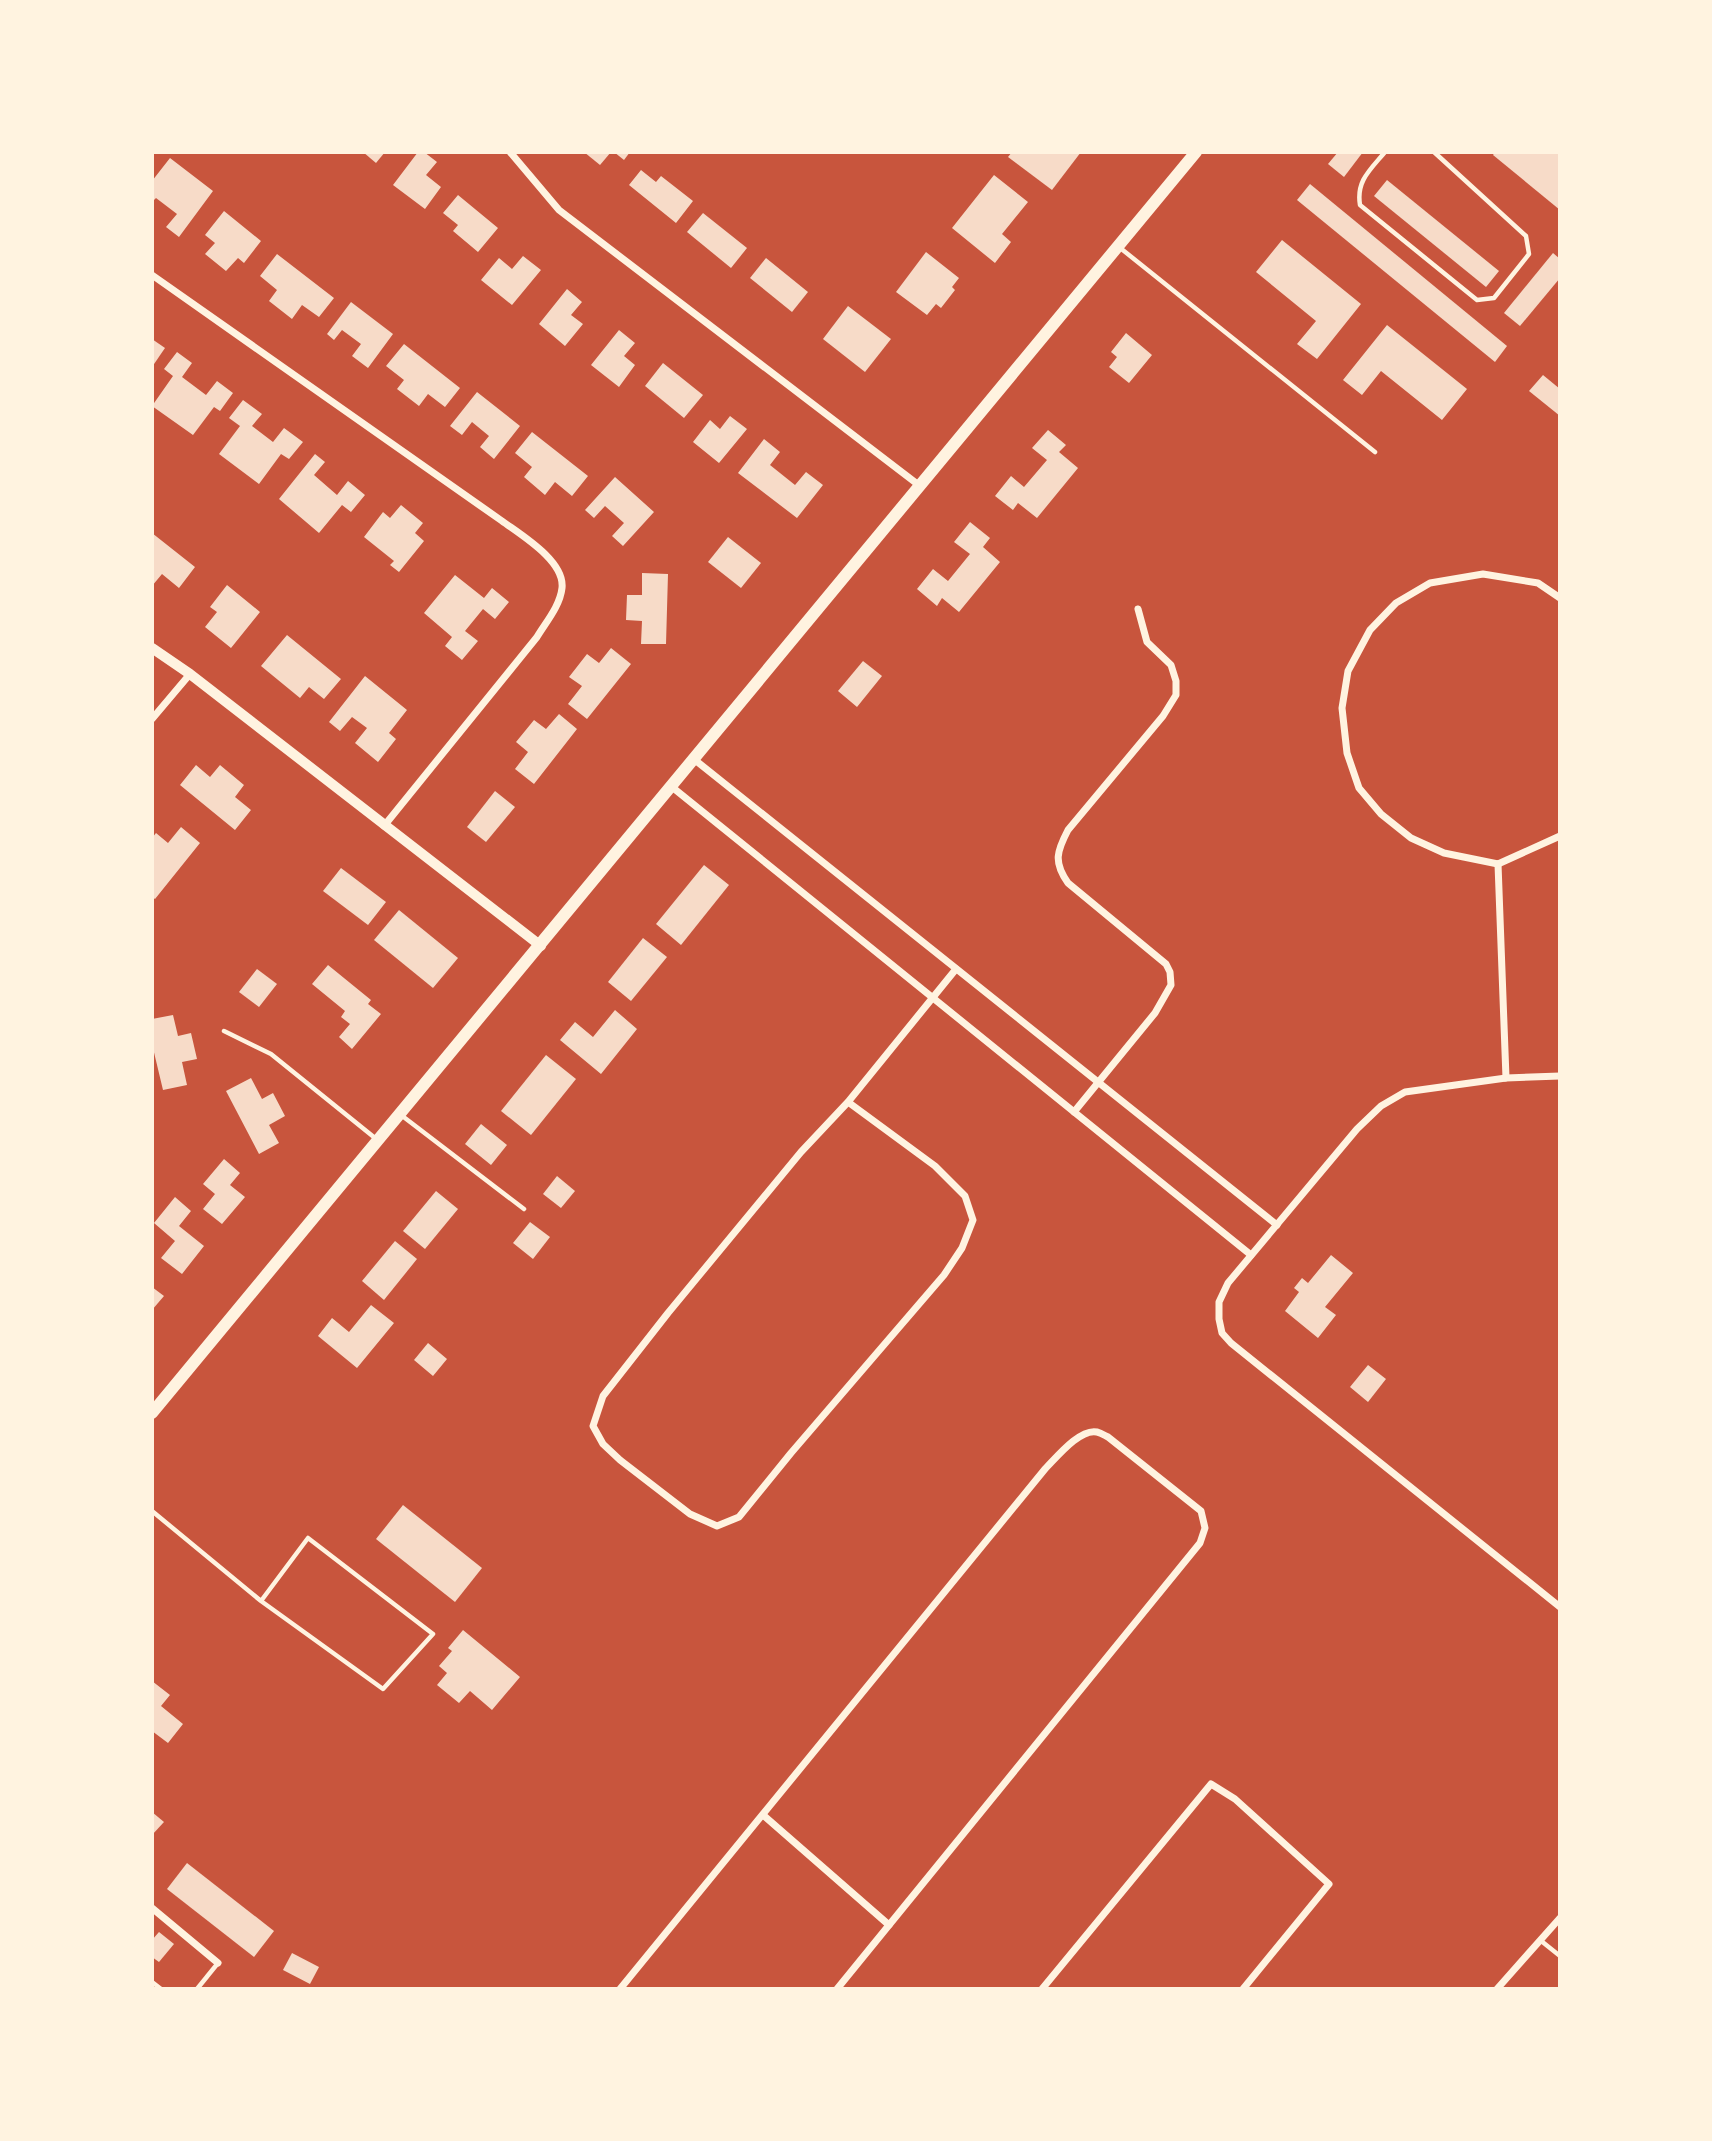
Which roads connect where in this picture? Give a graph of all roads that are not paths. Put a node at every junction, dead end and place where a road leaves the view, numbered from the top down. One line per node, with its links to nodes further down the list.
1 (510, 152): 8 (street)
2 (1385, 152): 3 (lane)
3 (1434, 152)
4 (1192, 154): 5 (main road)
5 (1118, 247): 7 (lane); 8 (main road)
6 (152, 275): 16 (street)
7 (1375, 452)
8 (920, 486): 14 (main road)
9 (1560, 598): 18 (street)
10 (1138, 610): 25 (street)
11 (152, 648): 12 (street)
12 (190, 674): 13 (street); 16 (street)
13 (152, 719)
14 (695, 760): 15 (main road); 20 (street)
15 (672, 787): 19 (main road); 21 (street)
16 (384, 826): 19 (street)
17 (1560, 836): 18 (street)
18 (1498, 864): 24 (street)
19 (541, 946): 28 (main road)
20 (956, 969): 21 (street); 25 (street)
21 (932, 998): 26 (street); 27 (street)
22 (224, 1031): 29 (lane)
23 (1560, 1076): 24 (street)
24 (1506, 1078): 31 (street)
25 (1098, 1082): 27 (street); 31 (street)
26 (848, 1102): 26 (street)
27 (1074, 1112): 32 (street)
28 (401, 1115): 29 (main road); 30 (lane)
29 (379, 1141): 33 (main road)
30 (524, 1209)
31 (1277, 1225): 32 (street)
32 (1251, 1255): 36 (street)
33 (152, 1413)
34 (152, 1511): 35 (lane)
35 (261, 1601): 35 (lane)
36 (1560, 1607)
37 (762, 1815): 40 (street); 40 (street); 47 (street)
38 (152, 1908): 43 (street)
39 (1560, 1918): 41 (street)
40 (889, 1925): 48 (street)
41 (1539, 1940): 42 (lane); 51 (street)
42 (1560, 1956)
43 (218, 1963): 46 (lane)
44 (152, 1982): 45 (lane)
45 (161, 1989)
46 (197, 1989)
47 (620, 1989)
48 (837, 1989)
49 (1042, 1989): 50 (street)
50 (1243, 1989)
51 (1497, 1989)

